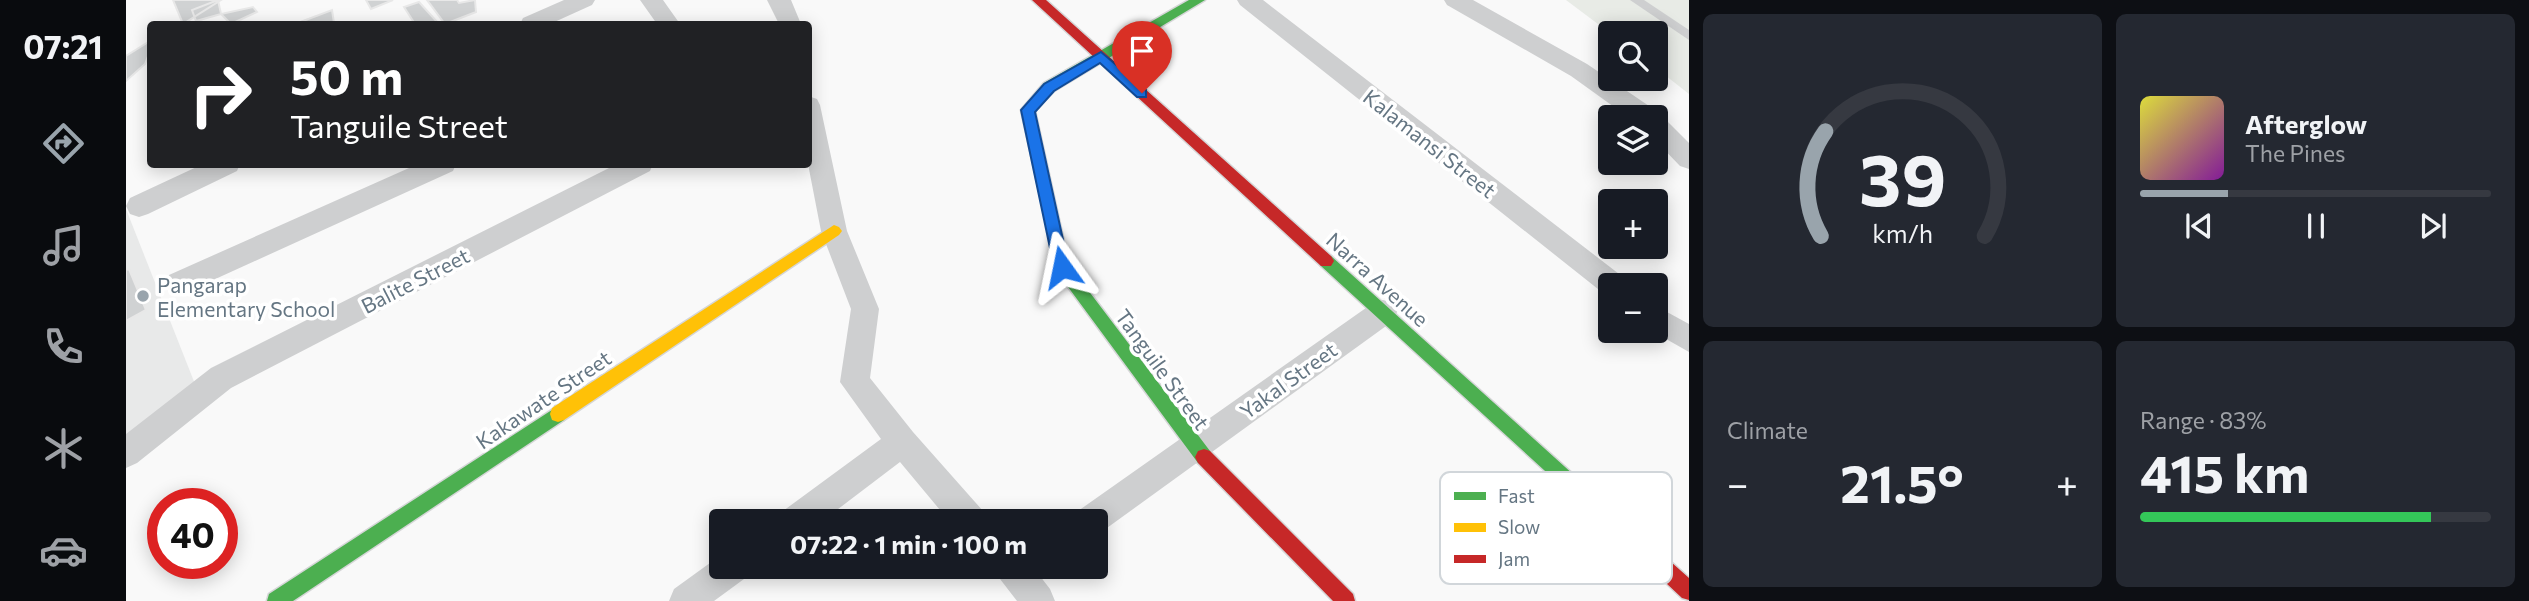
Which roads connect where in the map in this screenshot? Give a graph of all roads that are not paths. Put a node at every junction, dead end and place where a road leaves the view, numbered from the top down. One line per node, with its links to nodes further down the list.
1 (584, 0): 9 (street)
2 (651, 0): 10 (street)
3 (778, 0): 11 (street)
4 (1038, 0): 13 (street, Narra Avenue)
5 (1199, 0): 13 (street, Tanguile Street)
6 (1248, 0): 23 (street, Kalamansi Street)
7 (1455, 0): 14 (street)
8 (1636, 0): 12 (lane)
9 (538, 21)
10 (667, 21)
11 (789, 21)
12 (1689, 36)
13 (1101, 57): 25 (street, Narra Avenue); 29 (street, Tanguile Street)
14 (1629, 105)
15 (812, 125): 22 (street)
16 (1668, 138): 17 (street)
17 (1689, 159)
18 (220, 168): 21 (street)
19 (435, 168): 24 (street)
20 (633, 168): 30 (street, Balite Street)
21 (139, 206)
22 (834, 232): 28 (street); 39 (street, Kakawate Street)
23 (1598, 274)
24 (179, 284)
25 (1383, 312): 29 (street, Yakal Street); 31 (street, Narra Avenue)
26 (1668, 326): 27 (street)
27 (1689, 339)
28 (902, 442): 32 (street); 33 (street)
29 (1194, 447): 34 (street, Yakal Street); 42 (street, Tanguile Street)
30 (126, 453)
31 (1558, 472)
32 (812, 509)
33 (961, 509)
34 (1107, 509)
35 (1672, 576): 38 (street, Narra Avenue)
36 (716, 579): 40 (street)
37 (1024, 579): 41 (street)
38 (1689, 592)
39 (276, 601)
40 (686, 601)
41 (1038, 601)
42 (1346, 601)

